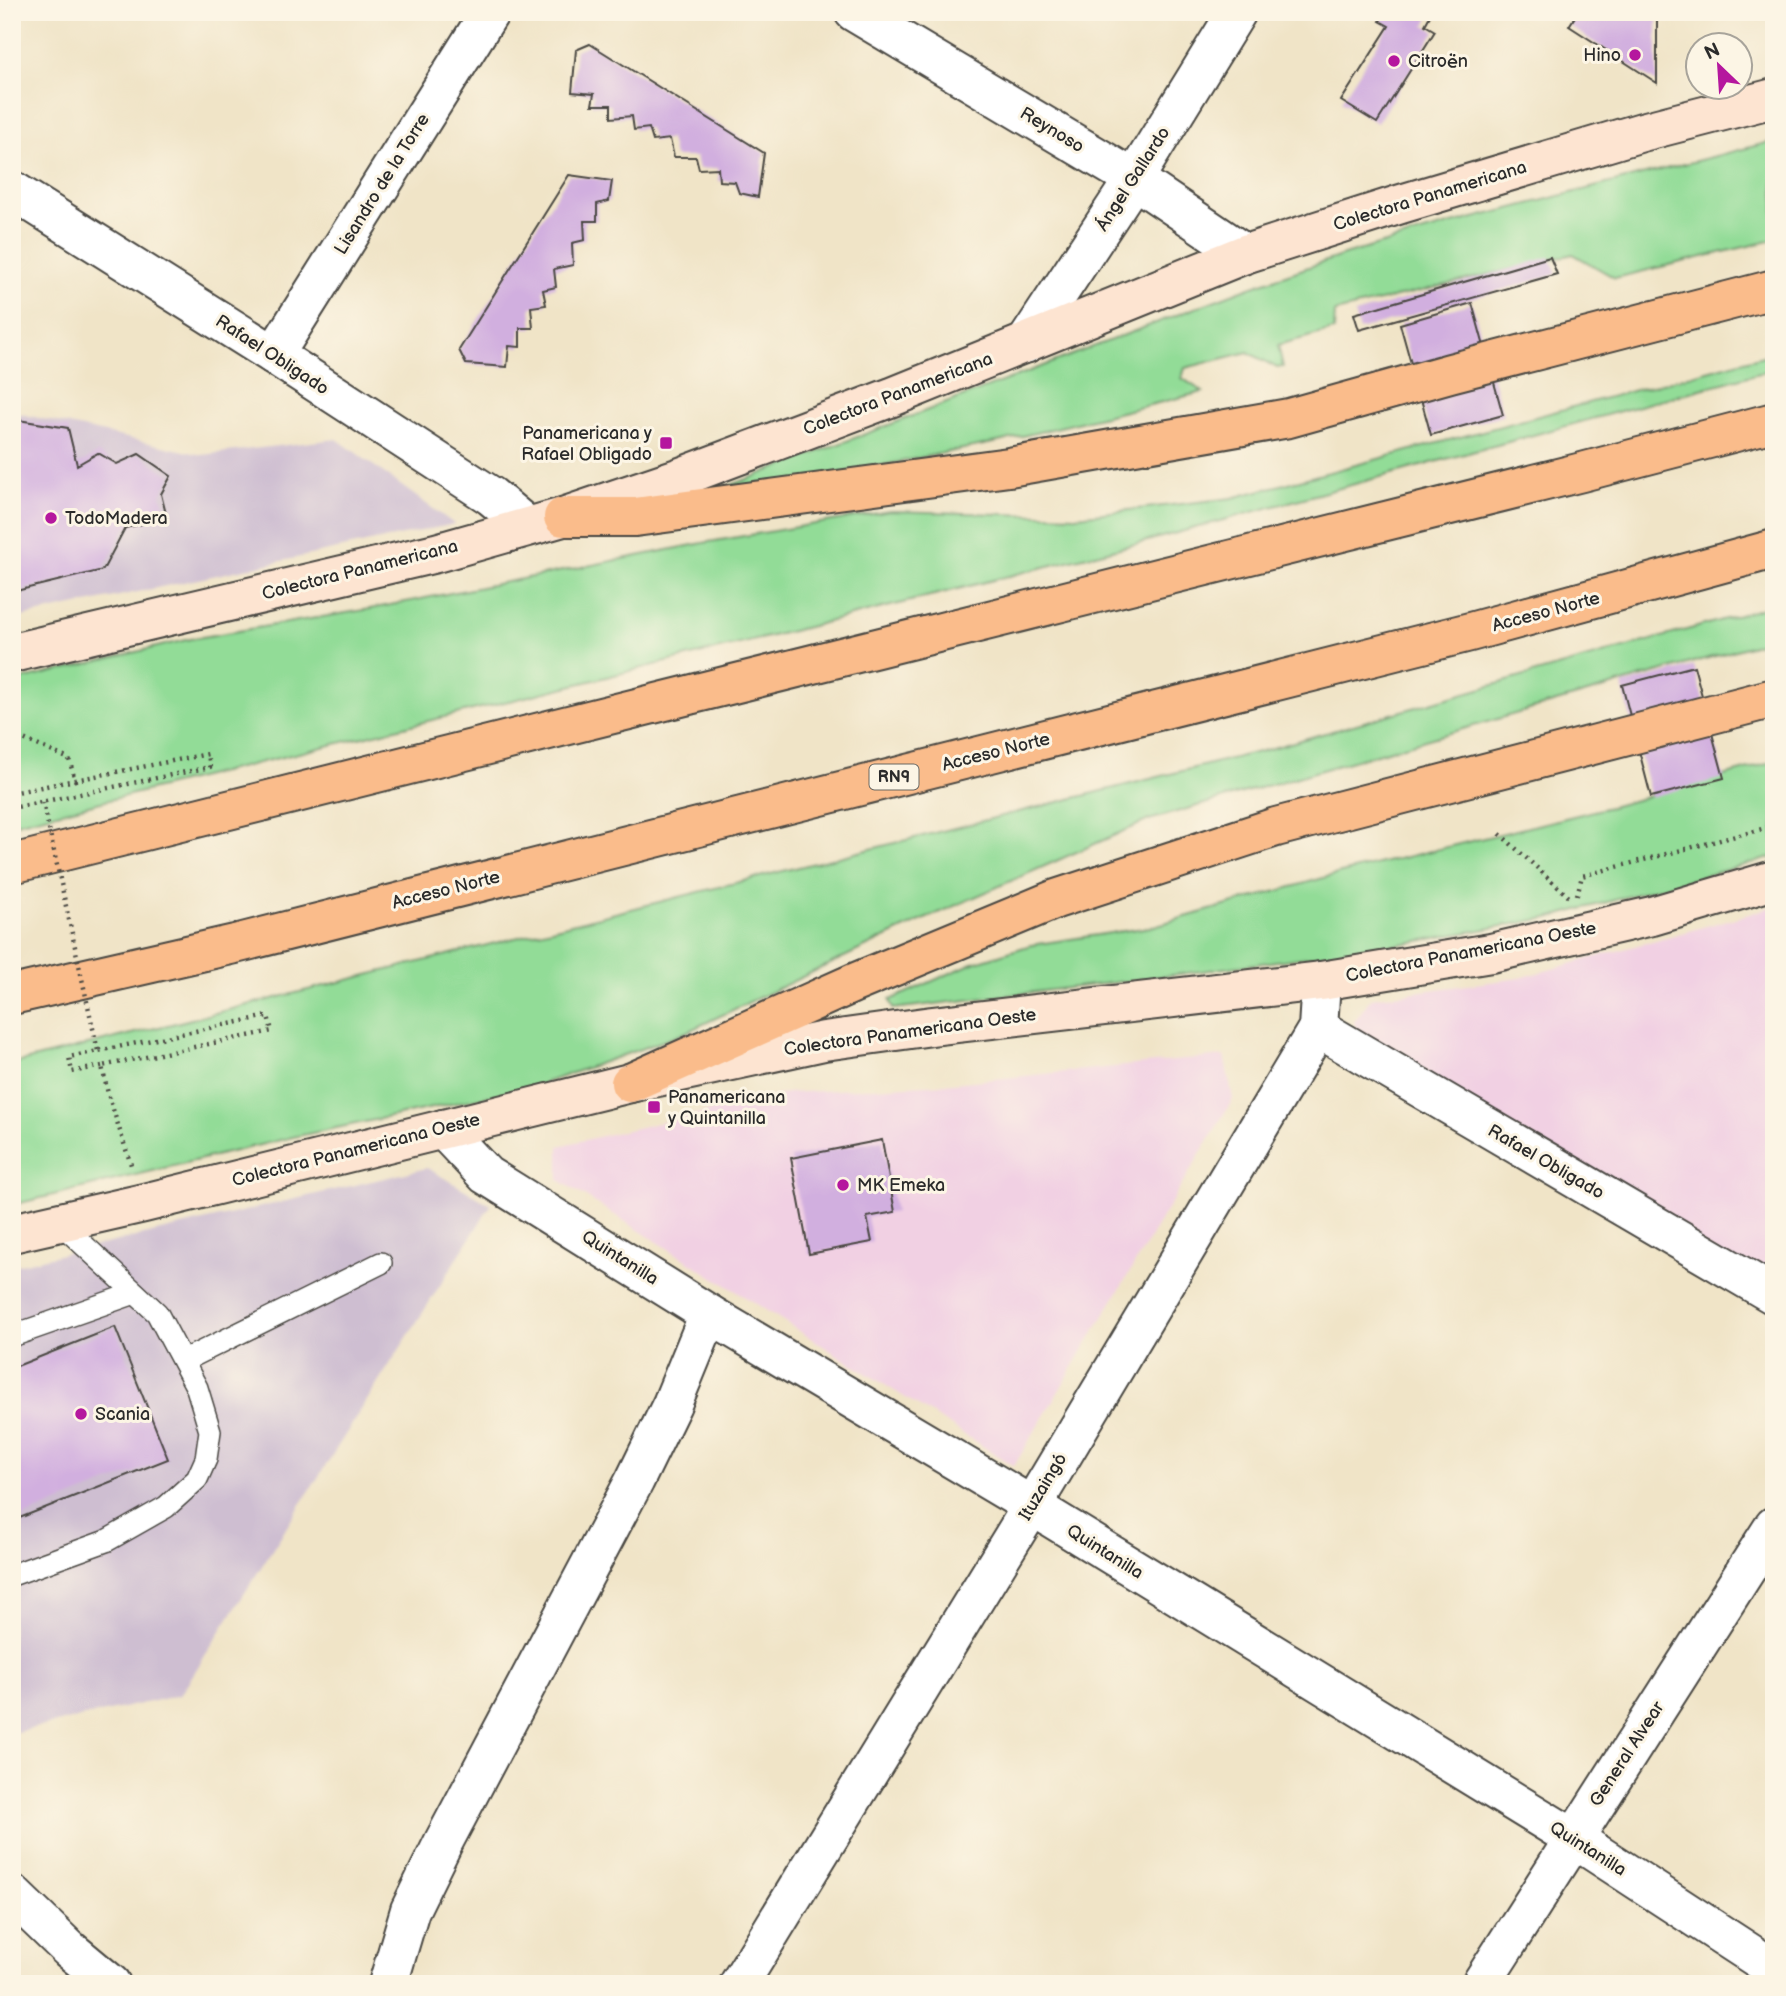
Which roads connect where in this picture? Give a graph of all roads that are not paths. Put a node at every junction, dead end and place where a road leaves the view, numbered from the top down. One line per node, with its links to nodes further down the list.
1 (490, 12): 10 (street, Lisandro de la Torre)
2 (854, 12): 5 (street, Reynoso)
3 (1237, 12): 5 (street, Ángel Gallardo)
4 (1774, 98): 7 (street, Colectora Panamericana)
5 (1134, 179): 7 (street, Reynoso); 9 (street, Ángel Gallardo)
6 (12, 190): 10 (street, Rafael Obligado)
7 (1245, 254): 9 (street, Colectora Panamericana)
8 (1774, 289): 12 (highway)
9 (1025, 344): 12 (street, Colectora Panamericana)
10 (274, 355): 13 (street, Rafael Obligado)
11 (1774, 422): 17 (highway)
12 (563, 517): 13 (street, Colectora Panamericana)
13 (527, 526): 15 (street, Colectora Panamericana)
14 (1774, 549): 20 (highway, Acceso Norte / RN9)
15 (12, 653)
16 (1774, 698): 22 (highway)
17 (12, 864)
18 (1774, 880): 19 (street, Colectora Panamericana Oeste)
19 (1321, 981): 21 (street, Ituzaingó); 22 (street, Colectora Panamericana Oeste)
20 (12, 995)
21 (1318, 1028): 28 (street, Rafael Obligado); 32 (street, Ituzaingó)
22 (630, 1083): 23 (street, Colectora Panamericana Oeste)
23 (443, 1129): 24 (street, Colectora Panamericana Oeste); 29 (street, Quintanilla)
24 (60, 1223): 25 (street, Colectora Panamericana Oeste); 27 (lane)
25 (12, 1233)
26 (382, 1263): 31 (lane)
27 (135, 1293): 30 (lane); 31 (lane)
28 (1774, 1295)
29 (709, 1314): 32 (street, Quintanilla); 39 (street)
30 (12, 1336)
31 (183, 1361): 34 (lane)
32 (1032, 1507): 35 (street, Quintanilla); 40 (street, Ituzaingó)
33 (1774, 1525): 35 (street, General Alvear)
34 (12, 1575)
35 (1573, 1838): 37 (street, Quintanilla); 41 (street, General Alvear)
36 (12, 1894): 38 (street)
37 (1774, 1969)
38 (111, 1984)
39 (388, 1984)
40 (739, 1984)
41 (1481, 1984)

